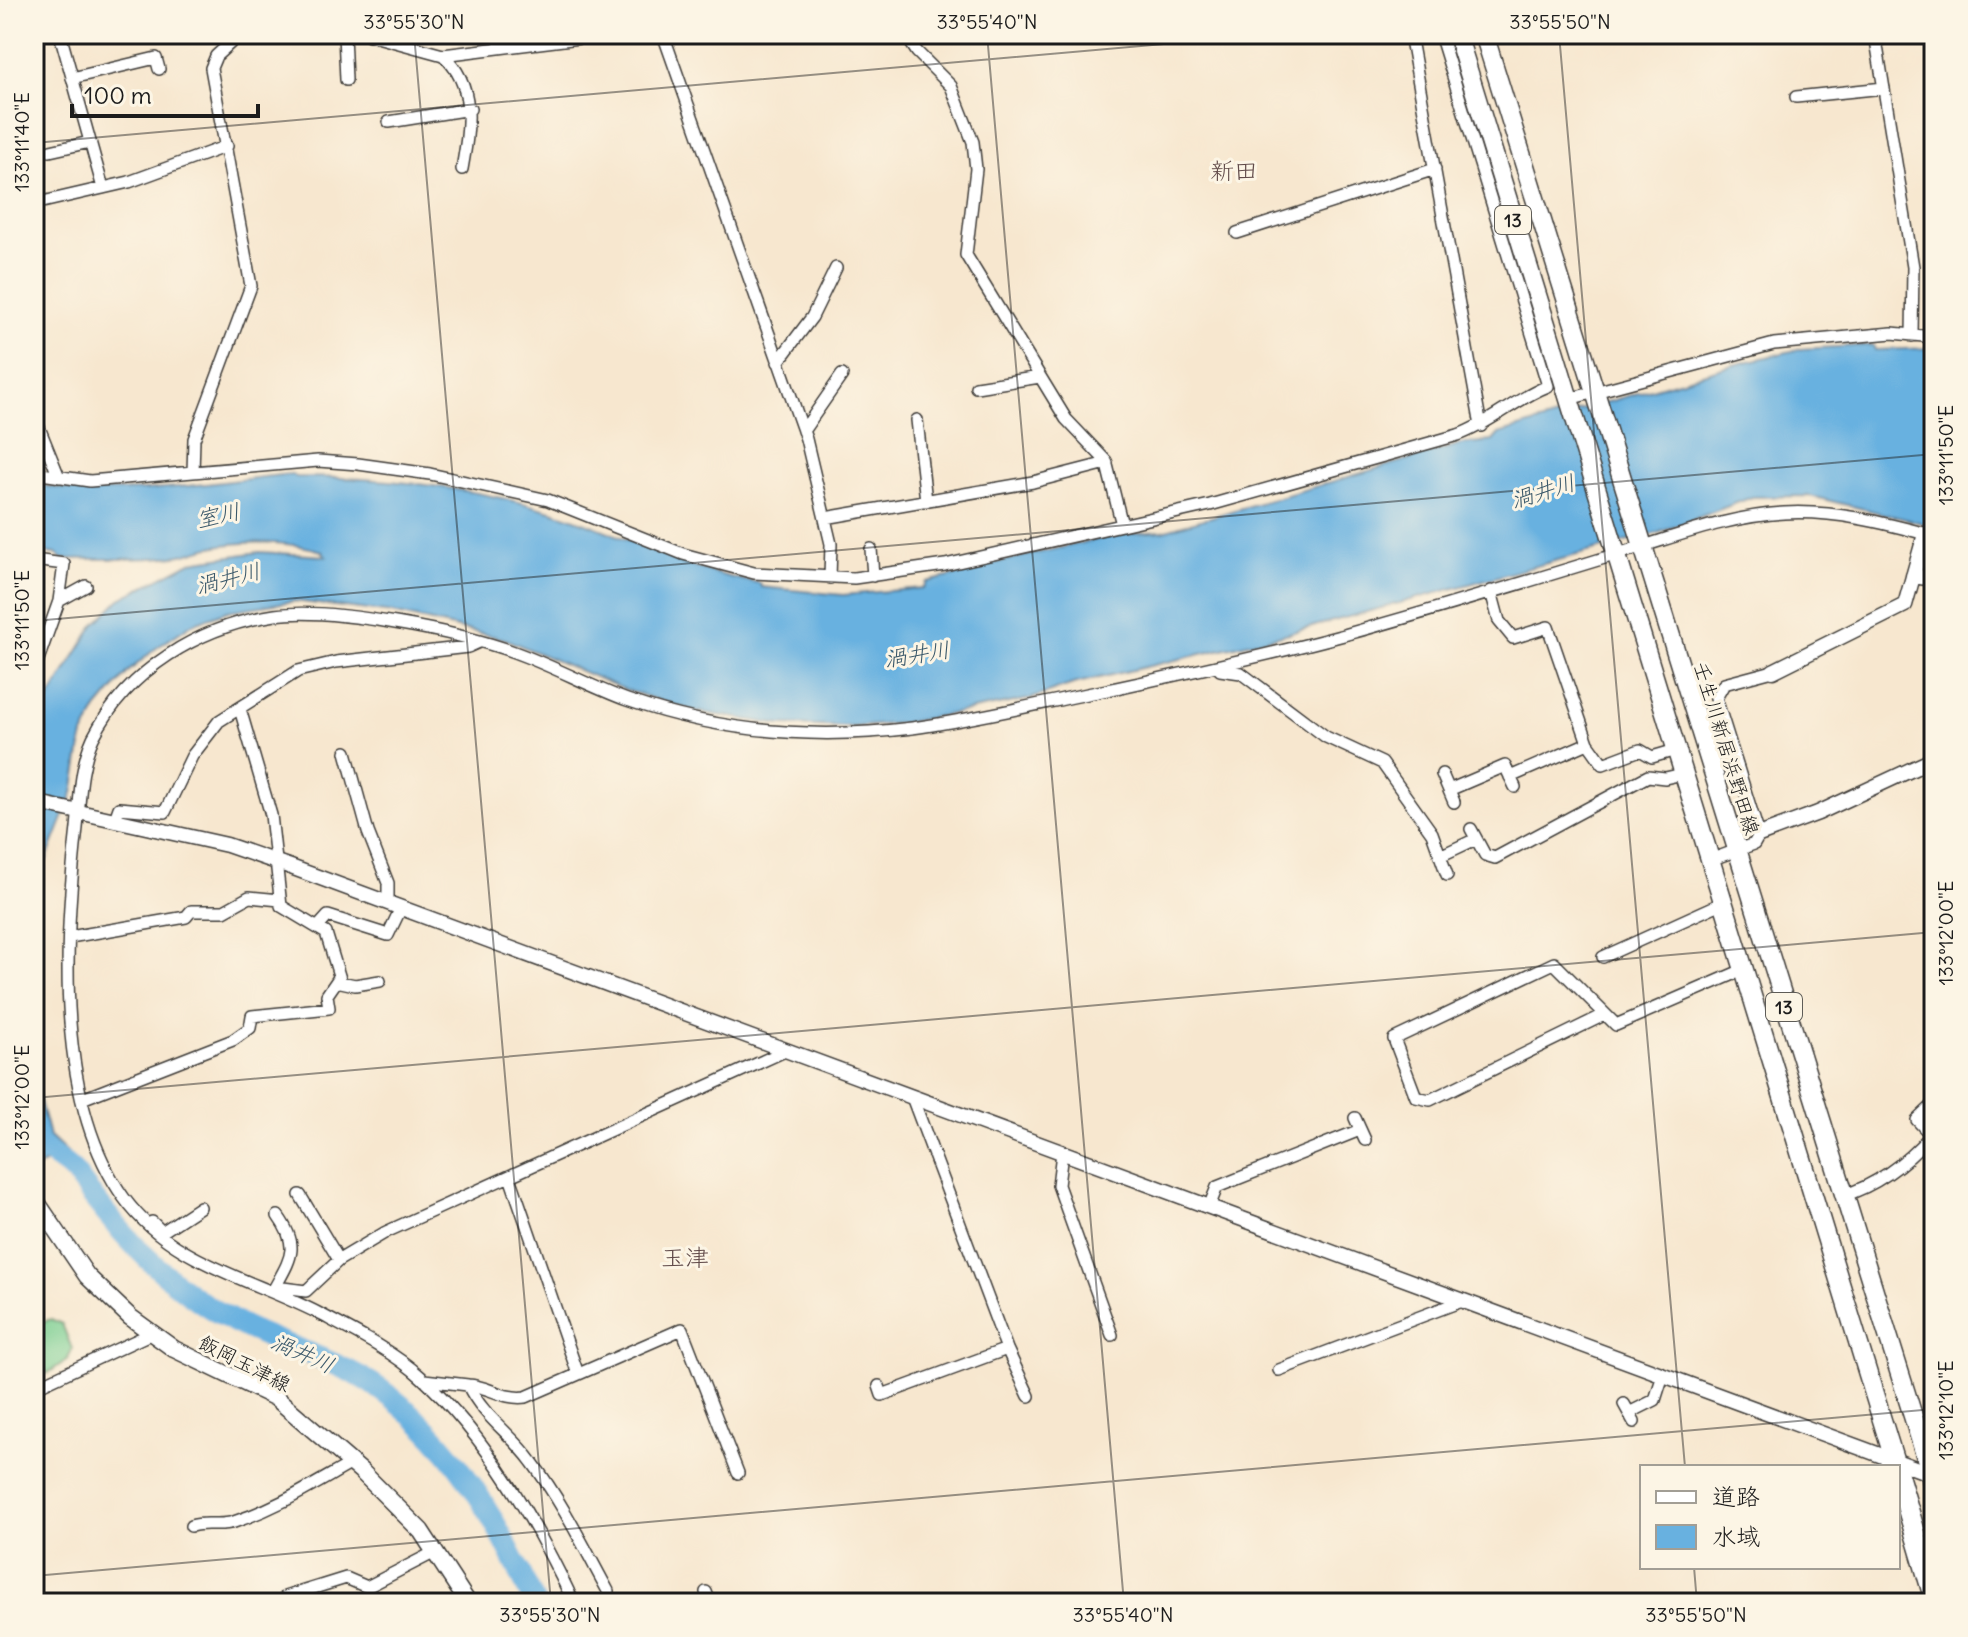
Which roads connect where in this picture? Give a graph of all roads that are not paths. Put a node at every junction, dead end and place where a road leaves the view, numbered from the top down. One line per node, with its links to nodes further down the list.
1 (60, 34): 15 (street)
2 (240, 34): 22 (street)
3 (344, 34): 16 (street)
4 (366, 34): 13 (street)
5 (612, 34): 13 (street)
6 (663, 34): 32 (street)
7 (905, 34): 34 (street)
8 (1410, 34): 25 (street)
9 (1440, 34): 40 (street)
10 (1457, 34): 37 (main road, 13)
11 (1484, 34): 36 (main road, 壬生川新居浜野田線 / 13)
12 (1875, 34): 17 (street)
13 (443, 55): 19 (street)
14 (159, 69): 15 (street)
15 (72, 78): 21 (street)
16 (346, 80)
17 (1884, 88): 18 (street); 30 (street)
18 (1796, 97)
19 (470, 109): 20 (street); 24 (street)
20 (389, 122)
21 (90, 142): 23 (street); 26 (street)
22 (227, 146): 26 (street); 43 (street)
23 (50, 151)
24 (462, 169)
25 (1435, 169): 28 (street); 40 (street)
26 (103, 188): 27 (street)
27 (34, 204)
28 (1237, 233)
29 (836, 268): 32 (street)
30 (1912, 336): 31 (street); 36 (street)
31 (1934, 337)
32 (778, 362): 41 (street)
33 (842, 375): 41 (street)
34 (1040, 377): 35 (street); 42 (street)
35 (976, 387)
36 (1596, 395): 37 (street); 50 (main road, 壬生川新居浜野田線 / 13)
37 (1570, 402): 52 (main road, 13)
38 (34, 415): 45 (street)
39 (917, 420): 46 (street)
40 (1481, 426): 48 (street)
41 (803, 431): 47 (street)
42 (1107, 463): 46 (street); 48 (street)
43 (193, 472): 45 (street); 56 (street)
44 (34, 473): 45 (street)
45 (59, 477)
46 (926, 501): 47 (street)
47 (825, 518): 56 (street)
48 (1122, 525): 54 (street)
49 (1929, 535): 50 (street); 55 (street)
50 (1642, 543): 52 (street); 76 (main road, 壬生川新居浜野田線 / 13)
51 (871, 549): 54 (street)
52 (1616, 551): 59 (street); 67 (main road, 13)
53 (34, 560): 60 (street)
54 (873, 576): 56 (street)
55 (1913, 576): 57 (street); 64 (street)
56 (830, 578)
57 (1934, 579)
58 (86, 586): 60 (street)
59 (1491, 591): 62 (street); 66 (street)
60 (59, 601): 63 (street)
61 (480, 642): 62 (street); 65 (street); 73 (street)
62 (1201, 669): 77 (street)
63 (34, 671)
64 (1773, 671): 75 (street)
65 (240, 709): 74 (street); 79 (street)
66 (1588, 743): 67 (street); 70 (street)
67 (1676, 750): 71 (main road, 13)
68 (346, 752): 83 (street)
69 (1934, 759): 75 (street)
70 (1442, 774)
71 (1683, 774): 77 (street); 78 (main road, 13)
72 (34, 802): 73 (street)
73 (77, 811): 74 (street); 85 (street)
74 (115, 819): 79 (street)
75 (1759, 835): 76 (street)
76 (1737, 852): 78 (street); 100 (main road, 壬生川新居浜野田線 / 13)
77 (1442, 855): 80 (street)
78 (1710, 860): 82 (main road, 13)
79 (277, 862): 81 (street); 83 (street)
80 (1447, 875)
81 (280, 900): 84 (street); 85 (street)
82 (1722, 903): 86 (street); 87 (main road, 13)
83 (395, 906): 84 (street); 91 (street)
84 (319, 926): 88 (street)
85 (70, 937): 93 (street)
86 (1603, 957)
87 (1743, 970): 90 (street); 123 (main road, 13)
88 (338, 979): 89 (street); 93 (street)
89 (380, 981)
90 (1604, 1015): 90 (street)
91 (785, 1051): 92 (street); 98 (street)
92 (912, 1097): 97 (street); 111 (street)
93 (82, 1099): 105 (street)
94 (1934, 1104): 96 (street)
95 (1355, 1118): 103 (street)
96 (1932, 1137): 100 (street)
97 (1062, 1153): 103 (street); 110 (street)
98 (510, 1177): 106 (street); 113 (street)
99 (300, 1195): 106 (street)
100 (1842, 1196): 126 (main road, 壬生川新居浜野田線 / 13)
101 (34, 1198): 109 (main road, 飯岡玉津線)
102 (200, 1207): 105 (street)
103 (1209, 1207): 108 (street)
104 (278, 1216): 107 (street)
105 (144, 1221): 107 (street)
106 (339, 1260): 107 (street)
107 (274, 1289): 115 (street)
108 (1462, 1301): 112 (street); 114 (street)
109 (150, 1334): 118 (street); 121 (main road, 飯岡玉津線)
110 (1112, 1335)
111 (1007, 1349): 117 (street); 119 (street)
112 (1279, 1370)
113 (578, 1374): 116 (street); 125 (street)
114 (1663, 1375): 120 (street); 122 (street)
115 (424, 1380): 116 (street); 134 (street)
116 (468, 1385): 130 (street)
117 (879, 1386)
118 (34, 1388)
119 (1029, 1396)
120 (1629, 1413)
121 (352, 1463): 128 (street); 129 (main road, 飯岡玉津線)
122 (1891, 1465)
123 (1895, 1465)
124 (1900, 1468): 126 (street)
125 (738, 1473)
126 (1933, 1478)
127 (1900, 1481): 132 (highway)
128 (191, 1526)
129 (435, 1552): 131 (street); 133 (main road, 飯岡玉津線)
130 (608, 1591)
131 (285, 1597)
132 (1934, 1597)
133 (468, 1603)
134 (574, 1603)

